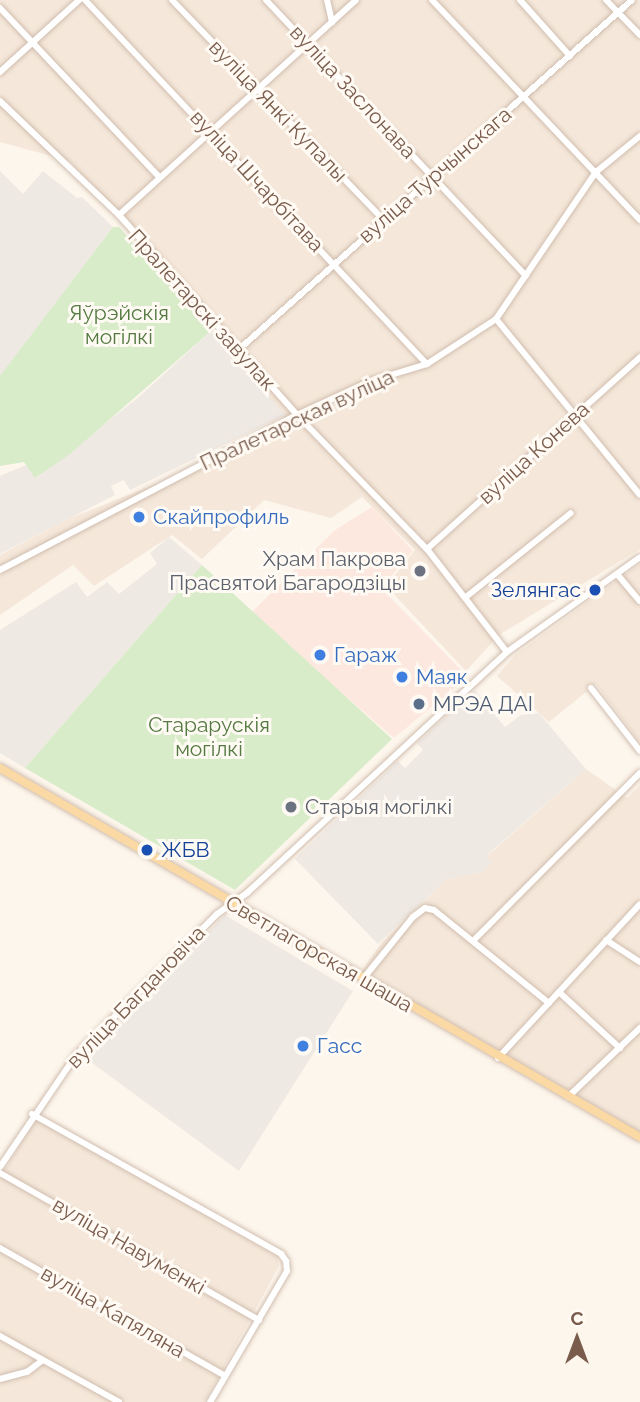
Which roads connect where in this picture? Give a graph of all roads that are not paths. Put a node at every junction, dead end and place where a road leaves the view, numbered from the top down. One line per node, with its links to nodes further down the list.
1 (79, 0): 15 (street)
2 (86, 0): 22 (street, вуліца Шчарбітава)
3 (172, 0): 19 (street, вуліца Янкі Купалы)
4 (266, 0): 16 (street, вуліца Заслонава)
5 (327, 0): 13 (street)
6 (356, 0): 13 (street)
7 (432, 0): 20 (street)
8 (520, 0): 17 (street)
9 (606, 0): 12 (street)
10 (632, 0): 12 (street, вуліца Турчынскага)
11 (0, 8): 15 (street)
12 (619, 12): 14 (street); 17 (street, вуліца Турчынскага)
13 (332, 22): 16 (street)
14 (640, 36)
15 (33, 43): 18 (street); 26 (street)
16 (308, 44): 19 (street); 25 (street, вуліца Заслонава)
17 (570, 56): 20 (street, вуліца Турчынскага)
18 (0, 72)
19 (257, 90): 22 (street); 29 (street, вуліца Янкі Купалы)
20 (524, 98): 24 (street); 25 (street, вуліца Турчынскага)
21 (0, 101): 27 (street, Пралетарскі завулак)
22 (211, 132): 26 (street); 30 (street, вуліца Шчарбітава)
23 (640, 136): 24 (street, Пралетарская вуліца)
24 (596, 173): 28 (street); 31 (street, Пралетарская вуліца)
25 (432, 177): 29 (street, вуліца Турчынскага); 31 (street, вуліца Заслонава)
26 (160, 178): 27 (street)
27 (119, 215): 33 (street, Пралетарскі завулак)
28 (640, 220)
29 (385, 222): 30 (street, вуліца Турчынскага)
30 (333, 262): 33 (street, вуліца Турчынскага); 35 (street, вуліца Шчарбітава)
31 (526, 276): 32 (street, Пралетарская вуліца)
32 (496, 318): 35 (street, Пралетарская вуліца); 37 (street)
33 (237, 351): 36 (street, Пралетарскі завулак)
34 (640, 357): 37 (street, вуліца Конева)
35 (427, 364): 36 (street, Пралетарская вуліца)
36 (297, 415): 42 (street, Пралетарскі завулак); 44 (street, Пралетарская вуліца)
37 (573, 417): 39 (street); 42 (street, вуліца Конева)
38 (640, 481): 39 (street)
39 (634, 487): 40 (street)
40 (640, 495)
41 (571, 513): 46 (street)
42 (427, 549): 46 (street, Пралетарскі завулак)
43 (640, 557): 45 (street, вуліца Багдановіча)
44 (0, 570)
45 (617, 574): 47 (street); 48 (street, вуліца Багдановіча)
46 (466, 597): 48 (street, Пралетарскі завулак)
47 (640, 601)
48 (508, 652): 53 (street, вуліца Багдановіча)
49 (590, 688): 50 (street)
50 (640, 751)
51 (0, 768): 53 (main road, Светлагорская шаша)
52 (640, 773): 56 (street)
53 (233, 904): 58 (main road, Светлагорская шаша); 65 (street, вуліца Багдановіча)
54 (640, 904): 55 (street)
55 (606, 940): 57 (street); 59 (street)
56 (473, 942): 58 (street); 60 (street)
57 (640, 962)
58 (363, 979): 63 (main road, Светлагорская шаша)
59 (559, 992): 60 (street); 62 (street)
60 (549, 1003): 63 (street)
61 (640, 1028): 62 (street)
62 (620, 1048): 64 (street)
63 (498, 1058): 64 (main road, Светлагорская шаша)
64 (568, 1097): 66 (main road, Светлагорская шаша)
65 (32, 1114): 67 (street, вуліца Багдановіча); 70 (street)
66 (640, 1137)
67 (0, 1167)
68 (0, 1173): 70 (street, вуліца Навуменкі)
69 (0, 1248): 73 (street, вуліца Капяляна)
70 (259, 1320): 73 (street)
71 (0, 1336): 72 (street)
72 (43, 1360): 74 (street); 75 (street)
73 (225, 1376): 76 (street)
74 (0, 1379)
75 (115, 1401)
76 (210, 1402)

